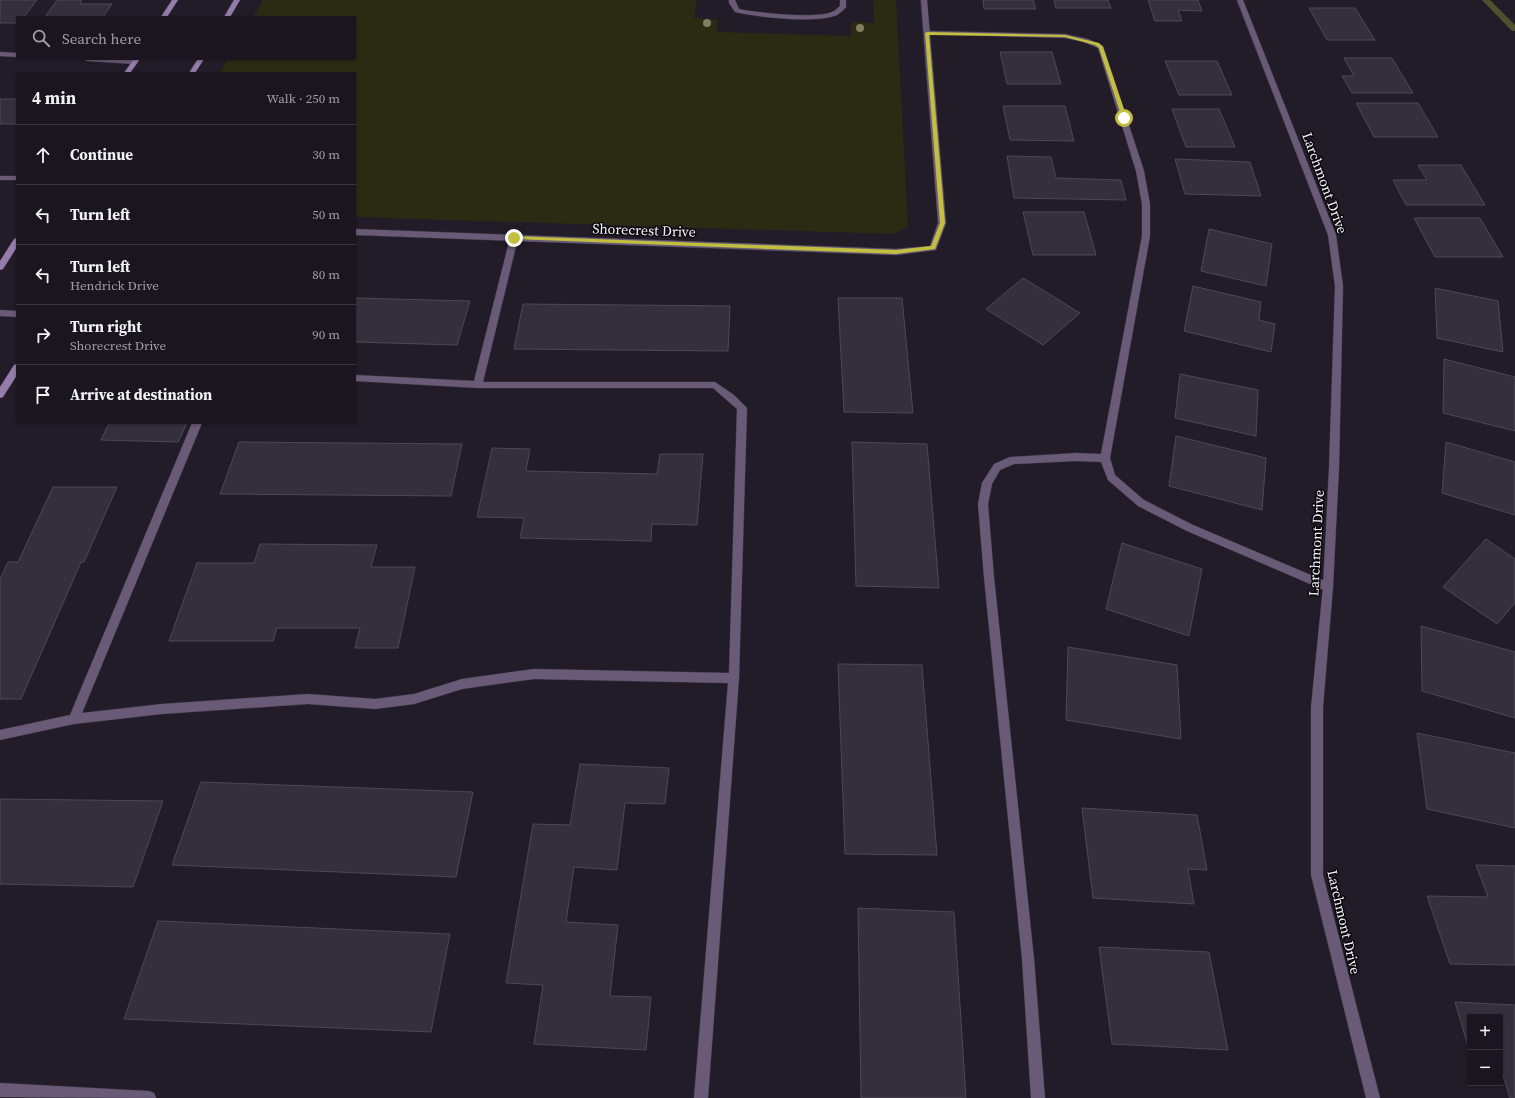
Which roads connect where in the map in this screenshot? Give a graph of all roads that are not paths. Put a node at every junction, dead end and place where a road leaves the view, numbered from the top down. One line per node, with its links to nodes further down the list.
1 (175, 0): 7 (main road)
2 (237, 0): 8 (main road)
3 (732, 0): 4 (street)
4 (843, 0)
5 (924, 0): 9 (street)
6 (1240, 0): 30 (street, Larchmont Drive)
7 (165, 16)
8 (228, 16)
9 (927, 33): 19 (street, Shorecrest Drive); 29 (street)
10 (0, 54): 11 (street)
11 (16, 55)
12 (136, 60): 14 (main road)
13 (200, 60): 15 (main road)
14 (128, 72)
15 (193, 72)
16 (0, 178): 17 (street)
17 (16, 178)
18 (356, 232): 19 (street, Shorecrest Drive)
19 (514, 238): 26 (street)
20 (16, 243): 21 (main road)
21 (0, 267)
22 (0, 313): 23 (street)
23 (16, 314)
24 (16, 369): 27 (main road)
25 (356, 378): 26 (street)
26 (478, 385): 31 (street)
27 (0, 395)
28 (197, 424): 32 (street)
29 (1105, 458): 30 (street); 37 (street)
30 (1328, 587): 38 (street, Larchmont Drive)
31 (734, 678): 32 (street); 36 (street)
32 (74, 719): 33 (street)
33 (0, 735)
34 (0, 1090): 35 (street)
35 (149, 1098)
36 (701, 1098)
37 (1038, 1098)
38 (1373, 1098)

